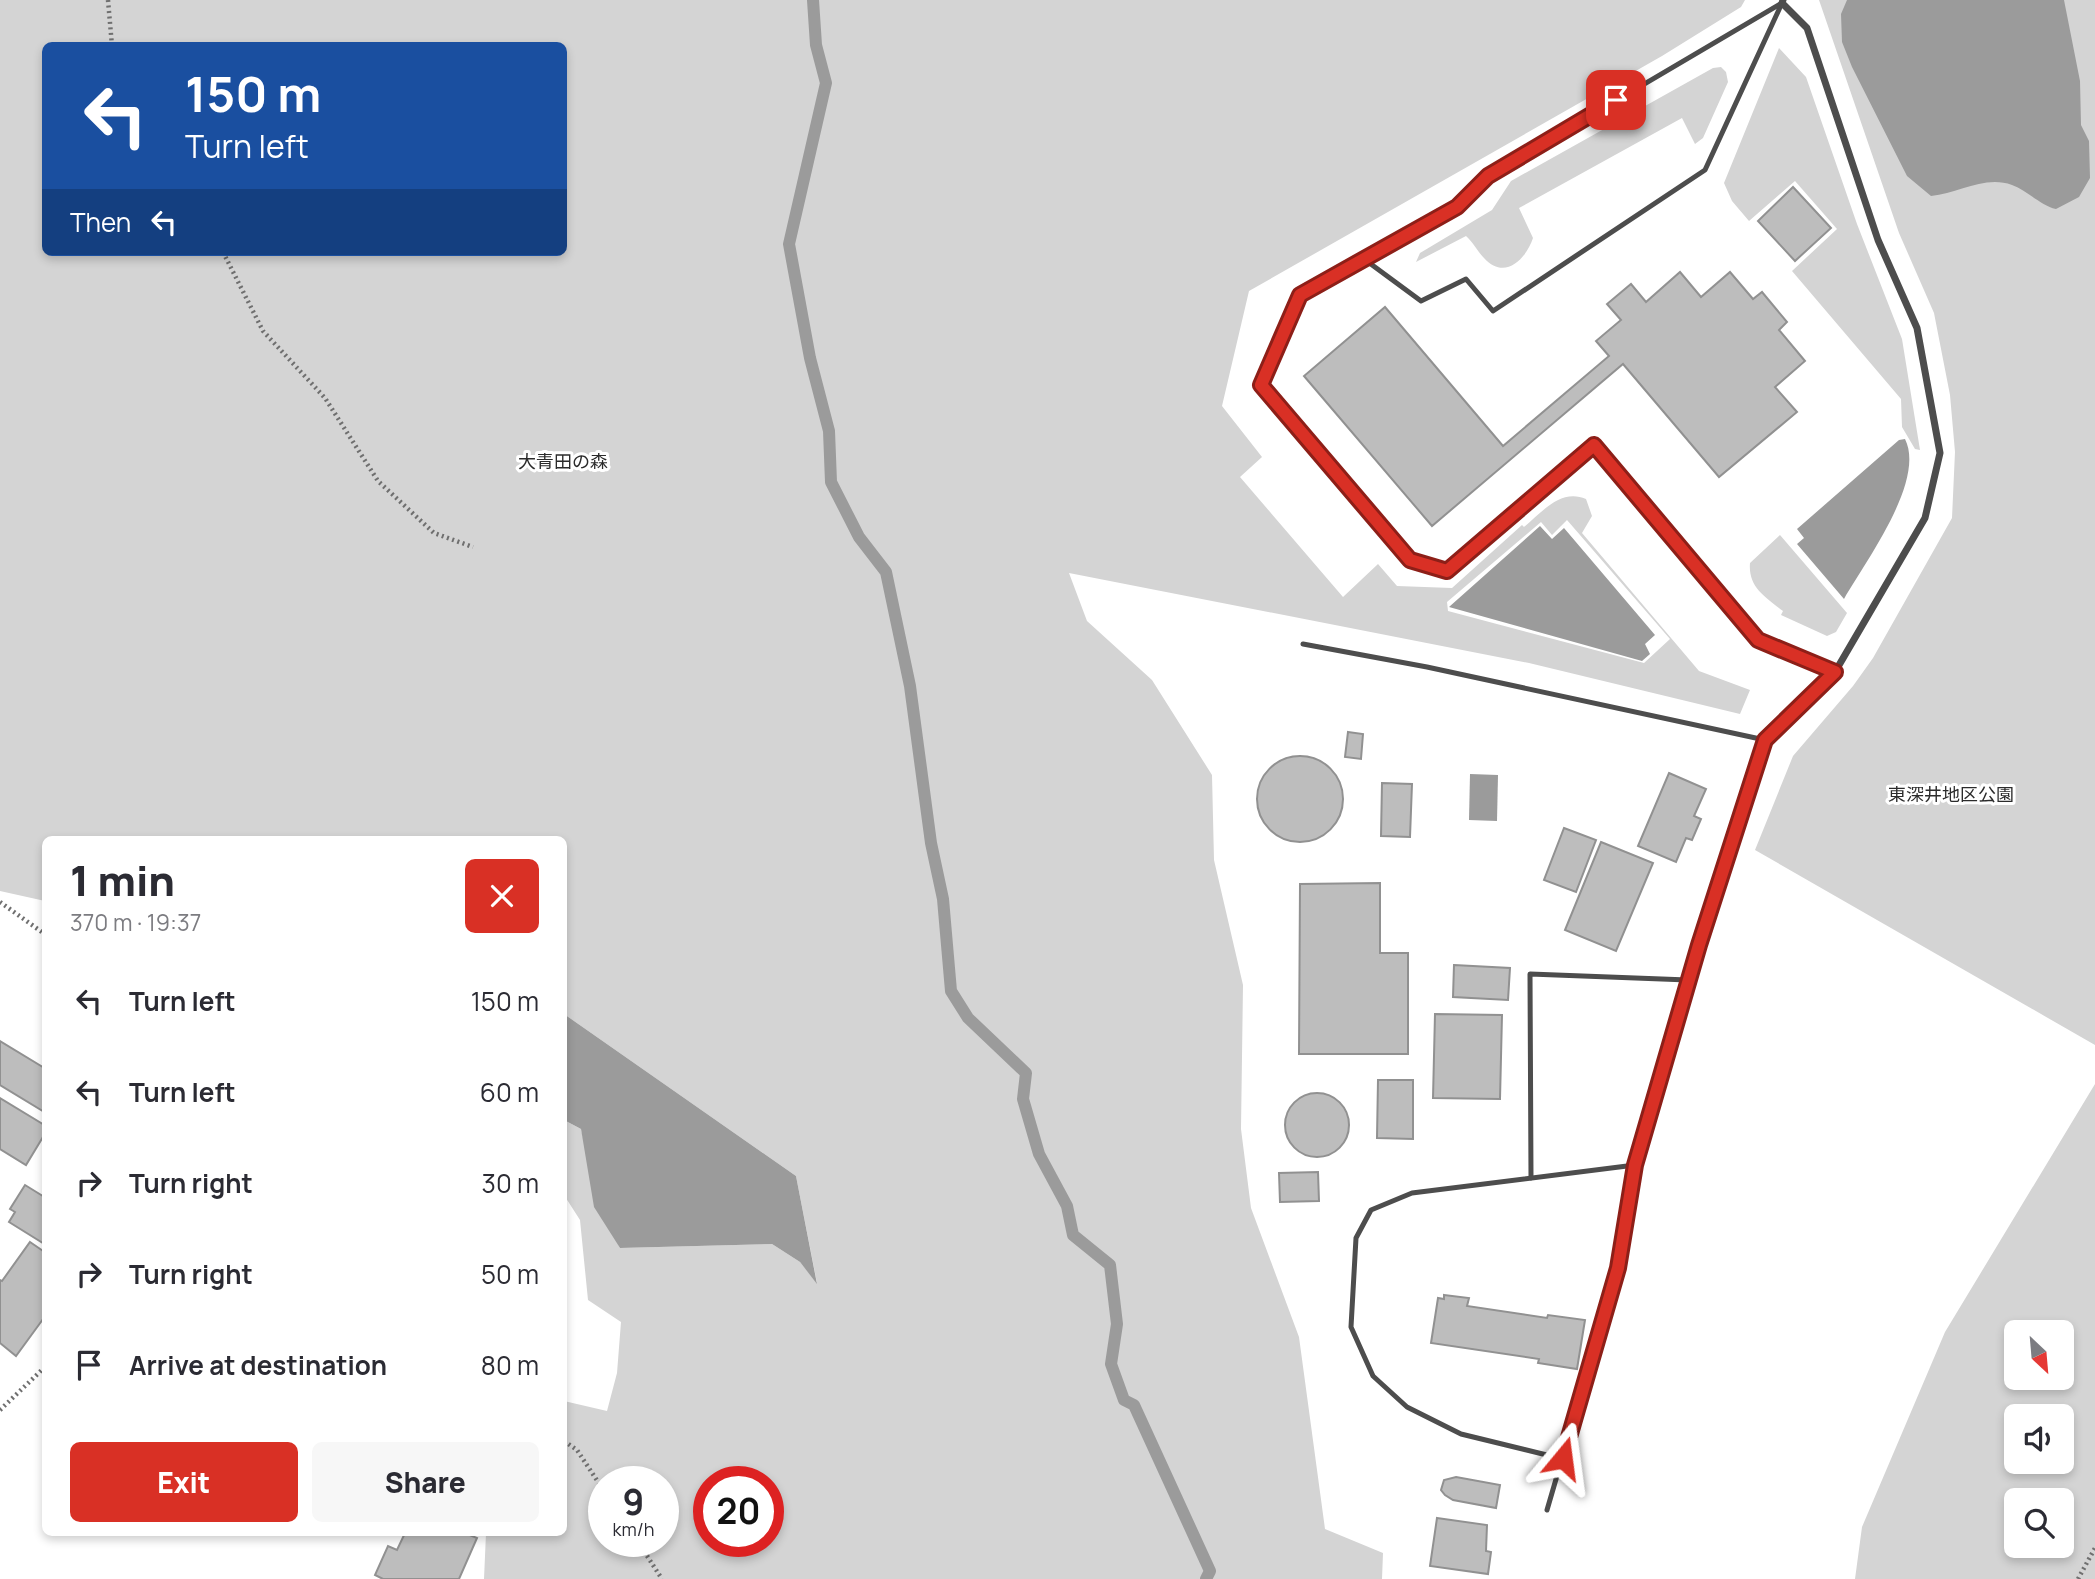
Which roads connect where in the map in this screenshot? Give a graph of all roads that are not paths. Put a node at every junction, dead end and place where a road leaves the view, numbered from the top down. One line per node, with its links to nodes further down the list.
1 (1783, 2): 2 (lane); 2 (lane); 4 (street)
2 (1364, 259): 4 (lane)
3 (1303, 644): 5 (lane)
4 (1835, 672): 5 (lane)
5 (1765, 740): 6 (lane)
6 (1688, 981): 7 (lane); 8 (lane)
7 (1635, 1165): 8 (lane); 9 (lane)
8 (1531, 1178): 9 (lane)
9 (1563, 1458): 10 (lane)
10 (1547, 1510)

